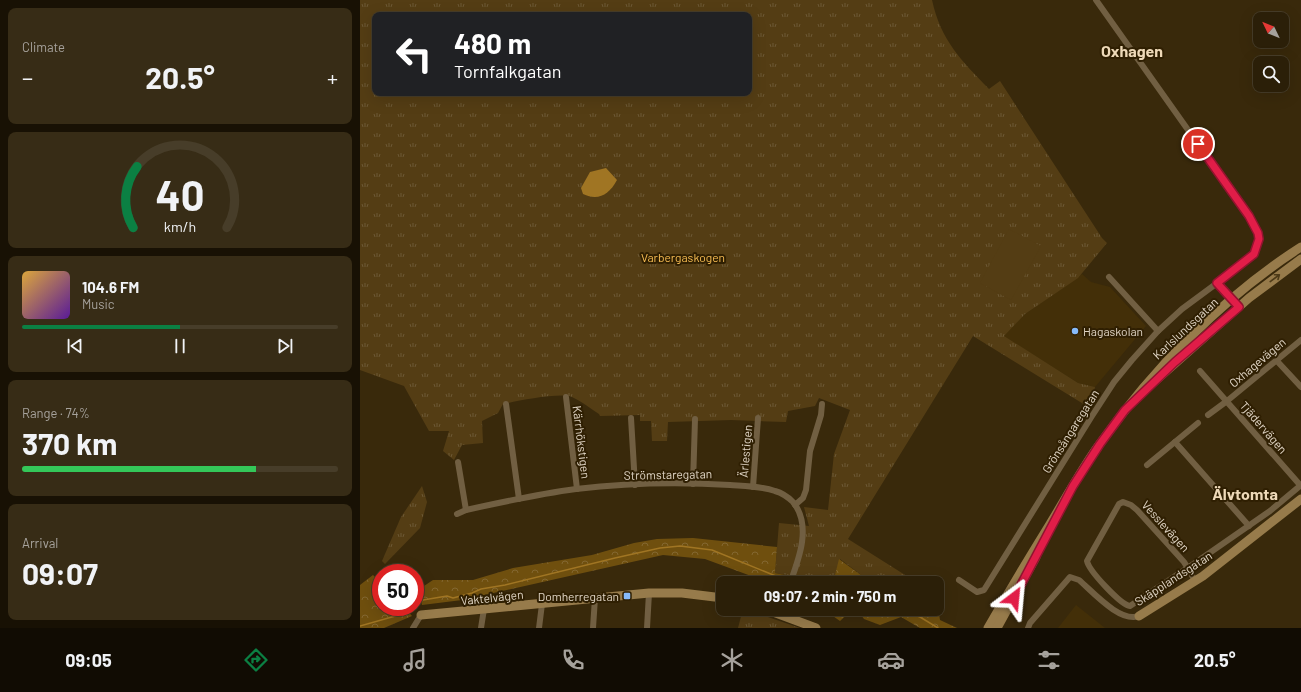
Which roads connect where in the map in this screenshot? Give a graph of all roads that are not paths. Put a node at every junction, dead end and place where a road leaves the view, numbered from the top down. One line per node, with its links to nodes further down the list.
1 (1096, 0): 5 (street, Grönsångaregatan)
2 (1301, 247): 6 (main road, Karlslundsgatan)
3 (1301, 259): 7 (main road, Karlslundsgatan, one-way to 3)
4 (1109, 277): 8 (street)
5 (1217, 283): 6 (street); 8 (street, Grönsångaregatan)
6 (1232, 300): 7 (street); 17 (main road, Karlslundsgatan)
7 (1239, 307): 17 (main road, Karlslundsgatan)
8 (1158, 331): 40 (street, Grönsångaregatan)
9 (1301, 340): 10 (street, Oxhagevägen)
10 (1277, 361): 12 (street); 14 (street, Oxhagevägen)
11 (1200, 372): 14 (street, Oxhagevägen)
12 (1301, 387)
13 (566, 397): 31 (street, Kärrhökstigen)
14 (1227, 401): 18 (street, Oxhagevägen); 28 (street, Tjädervägen)
15 (506, 404): 32 (street)
16 (822, 404): 34 (street)
17 (1130, 404): 29 (main road, Karlslundsgatan)
18 (1208, 414)
19 (632, 418): 27 (street)
20 (758, 418): 30 (street, Ärlestigen)
21 (695, 419): 26 (street)
22 (1198, 423): 23 (street)
23 (1175, 442): 25 (street); 37 (street)
24 (458, 462): 35 (street)
25 (1147, 465)
26 (693, 484): 27 (street, Strömstaregatan); 30 (street, Strömstaregatan)
27 (635, 485): 31 (street, Strömstaregatan)
28 (1301, 485): 37 (street)
29 (1073, 486): 57 (main road, Karlslundsgatan); 58 (main road, Karlslundsgatan)
30 (753, 487): 34 (street, Strömstaregatan)
31 (578, 489): 32 (street, Strömstaregatan)
32 (519, 499): 35 (street, Strömstaregatan)
33 (1301, 499): 41 (main road, Skäpplandsgatan)
34 (795, 505): 39 (street)
35 (466, 510): 36 (street, Strömstaregatan)
36 (457, 514)
37 (1249, 526): 38 (street)
38 (1187, 567): 38 (street, Vesslevägen); 41 (street, Vesslevägen)
39 (792, 576)
40 (959, 580)
41 (1195, 581): 50 (main road, Skäpplandsgatan)
42 (649, 593): 43 (main road, Vaktelvägen); 44 (main road, Vaktelvägen); 55 (street)
43 (716, 597)
44 (595, 598): 45 (main road, Vaktelvägen); 54 (street)
45 (542, 604): 46 (main road, Vaktelvägen); 53 (street)
46 (484, 610): 48 (main road, Vaktelvägen); 52 (street)
47 (421, 616): 51 (street, Vaktelvägen)
48 (424, 616)
49 (791, 616): 56 (main road)
50 (1139, 616): 59 (street, Skäpplandsgatan)
51 (412, 628)
52 (481, 628)
53 (539, 628)
54 (594, 628)
55 (647, 628)
56 (816, 628)
57 (988, 628)
58 (997, 628)
59 (1028, 628)

